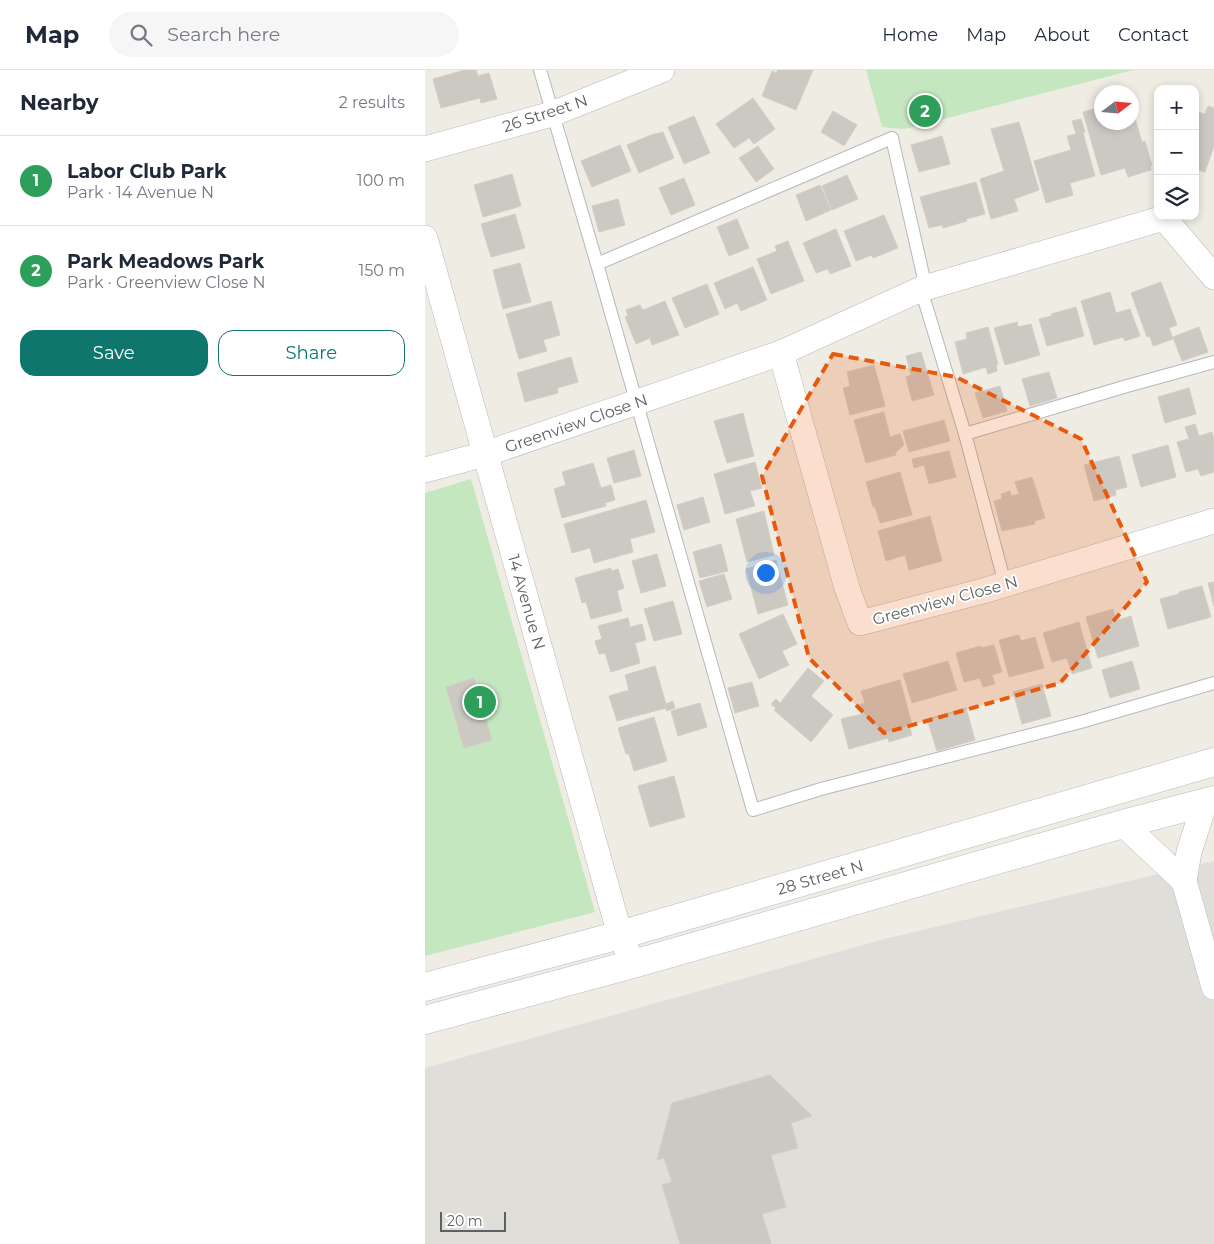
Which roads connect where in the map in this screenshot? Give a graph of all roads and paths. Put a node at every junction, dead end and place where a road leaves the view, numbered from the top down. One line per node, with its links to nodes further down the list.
1 (540, 70): 3 (lane)
2 (662, 70): 3 (street, 26 Street N)
3 (552, 114): 4 (street, 26 Street N); 6 (lane)
4 (425, 149)
5 (425, 238): 13 (street, 14 Avenue N)
6 (597, 264): 8 (lane); 11 (lane)
7 (1214, 277): 8 (street, Greenview Close N)
8 (924, 289): 9 (street, Greenview Close N); 12 (lane)
9 (781, 354): 11 (street, Greenview Close N); 16 (street, Greenview Close N)
10 (1214, 362): 12 (lane)
11 (637, 402): 13 (street, Greenview Close N); 17 (lane)
12 (965, 434): 16 (lane)
13 (485, 454): 14 (street, Greenview Close N); 22 (street, 14 Avenue N)
14 (425, 470)
15 (1214, 521): 16 (street, Greenview Close N)
16 (1005, 584)
17 (1214, 683)
18 (1214, 762): 22 (main road, 28 Street N)
19 (1209, 801): 20 (main road, 28 Street N); 21 (street)
20 (1123, 824): 21 (street); 23 (main road, 28 Street N)
21 (1185, 881): 25 (street)
22 (620, 935): 23 (street, 14 Avenue N); 24 (main road, 28 Street N)
23 (633, 964): 26 (main road, 28 Street N)
24 (425, 987)
25 (1214, 987)
26 (425, 1020)

